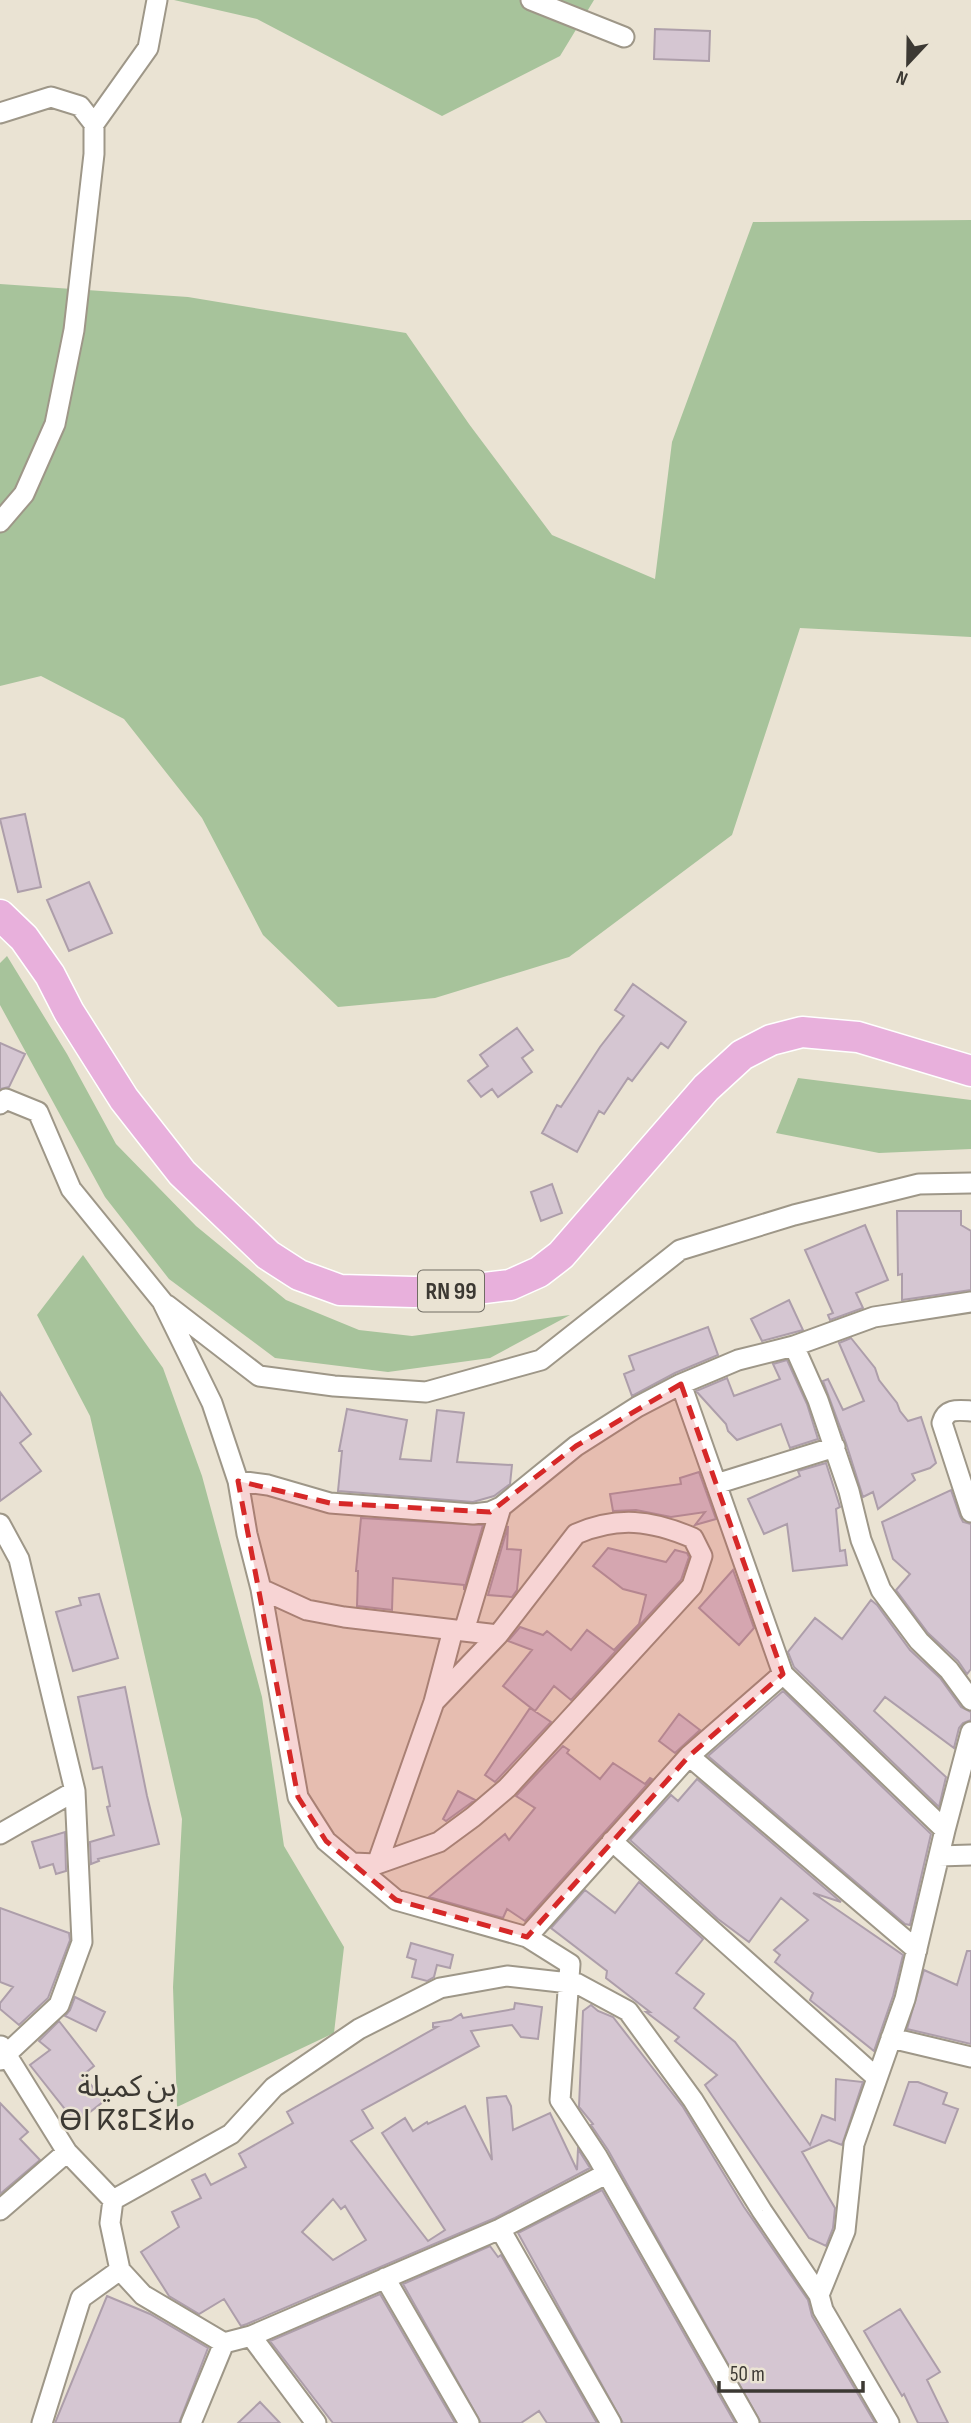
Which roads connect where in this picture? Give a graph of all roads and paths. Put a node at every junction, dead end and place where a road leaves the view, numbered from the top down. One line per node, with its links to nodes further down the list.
1 (157, 0): 5 (street)
2 (531, 0): 3 (street)
3 (624, 37)
4 (0, 113): 5 (street)
5 (94, 124): 6 (street)
6 (0, 522)
7 (0, 915): 8 (main road, RN 99)
8 (971, 1071)
9 (0, 1104): 11 (street)
10 (971, 1183): 11 (street)
11 (162, 1301): 17 (street)
12 (971, 1302): 13 (street)
13 (794, 1346): 14 (street); 16 (street)
14 (681, 1384): 18 (street); 19 (street)
15 (971, 1411): 20 (street)
16 (835, 1447): 18 (street); 28 (street)
17 (238, 1482): 19 (street); 24 (street)
18 (716, 1484): 27 (street)
19 (501, 1507): 25 (street)
20 (971, 1512)
21 (0, 1524): 22 (street)
22 (19, 1559): 23 (street); 32 (street)
23 (0, 1568)
24 (261, 1589): 25 (street); 38 (street)
25 (458, 1630): 26 (street); 29 (street)
26 (498, 1635): 29 (street); 39 (street)
27 (783, 1674): 31 (street); 33 (street)
28 (971, 1700)
29 (434, 1702): 39 (street)
30 (971, 1732): 33 (street)
31 (689, 1756): 35 (street); 41 (street)
32 (75, 1791): 34 (street); 44 (street)
33 (945, 1830): 37 (street)
34 (0, 1834)
35 (612, 1841): 40 (street); 46 (street)
36 (971, 1855): 37 (street)
37 (939, 1856): 41 (street)
38 (352, 1863): 39 (street); 40 (street)
39 (377, 1864)
40 (527, 1937): 42 (street)
41 (917, 1950): 43 (street)
42 (568, 1982): 48 (street); 49 (street); 54 (street)
43 (891, 2038): 45 (street); 46 (street)
44 (2, 2054): 47 (street)
45 (971, 2057)
46 (877, 2078): 54 (street)
47 (67, 2152): 49 (street); 50 (street)
48 (606, 2174): 51 (street); 62 (street)
49 (113, 2200): 52 (street)
50 (0, 2210)
51 (499, 2229): 53 (street); 61 (street)
52 (120, 2270): 56 (street); 57 (street)
53 (386, 2278): 55 (street); 60 (street)
54 (819, 2295): 63 (street)
55 (250, 2336): 56 (street); 59 (street)
56 (223, 2343): 58 (street)
57 (41, 2423)
58 (191, 2423)
59 (316, 2423)
60 (469, 2423)
61 (611, 2423)
62 (749, 2423)
63 (889, 2423)

